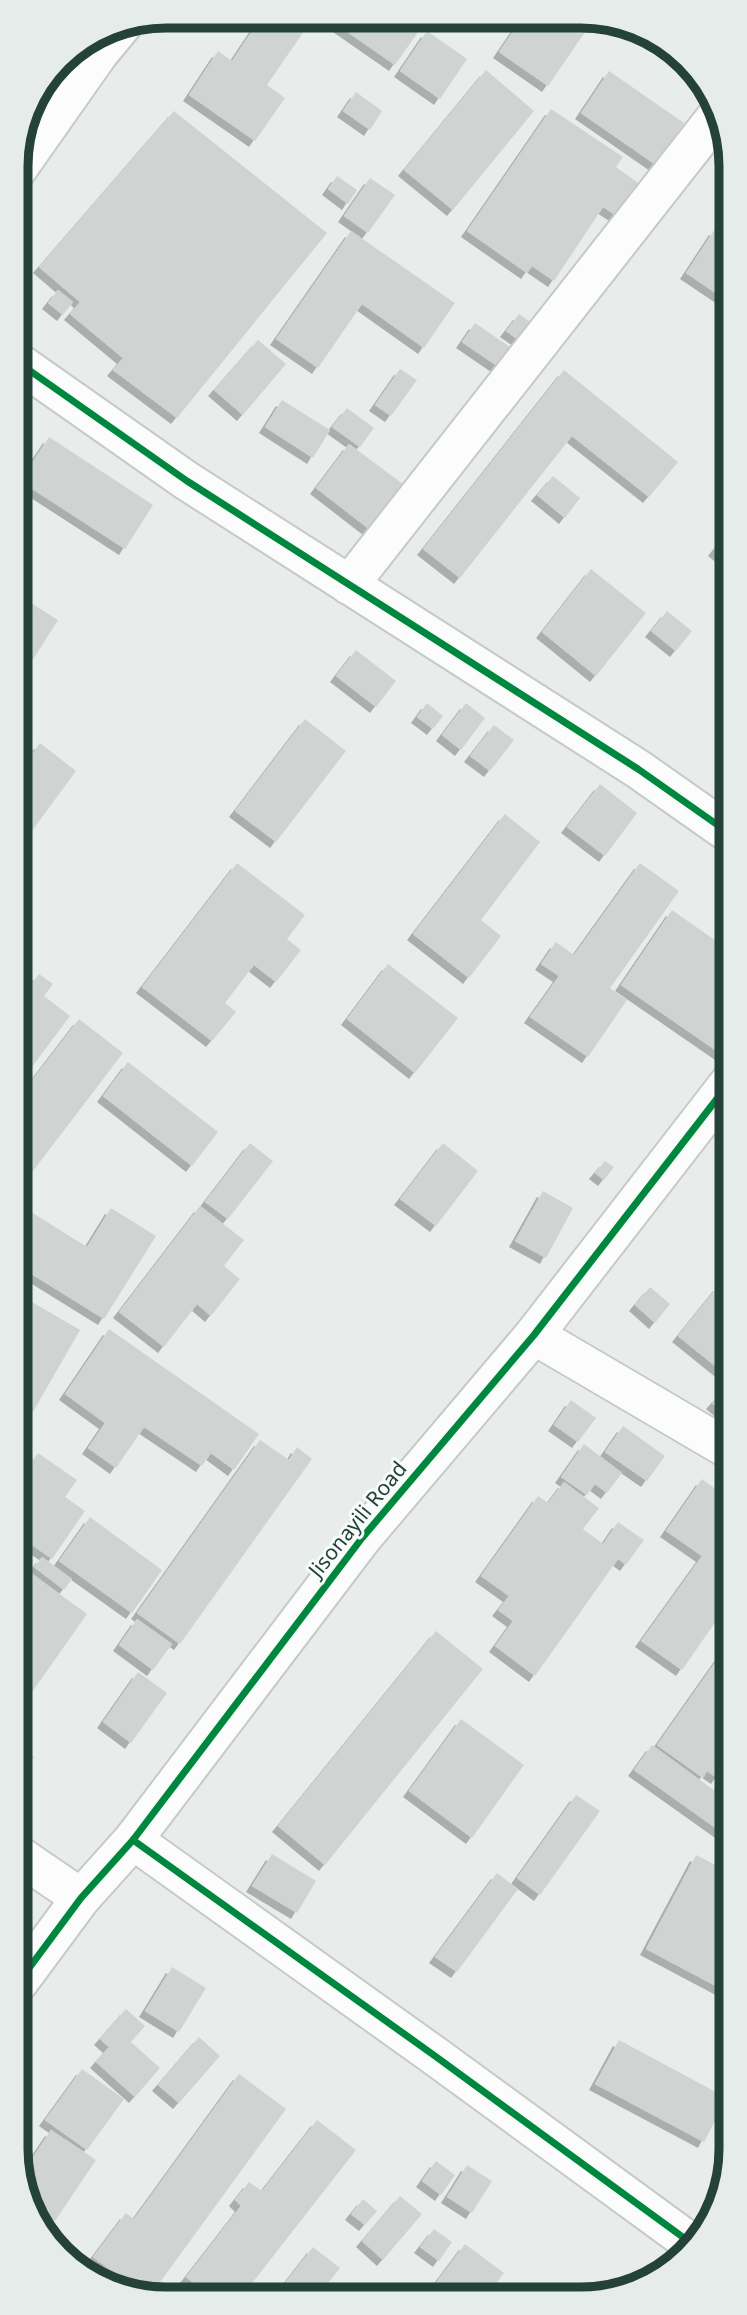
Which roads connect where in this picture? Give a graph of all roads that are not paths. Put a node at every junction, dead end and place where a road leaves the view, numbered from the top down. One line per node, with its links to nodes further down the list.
1 (110, 40): 3 (street)
2 (712, 122): 5 (street)
3 (28, 153)
4 (28, 369): 5 (street)
5 (349, 585): 6 (street)
6 (719, 826)
7 (719, 1096): 8 (street, Jisonayili Road)
8 (534, 1335): 9 (street); 10 (street, Jisonayili Road)
9 (719, 1444)
10 (133, 1840): 12 (street, Jisonayili Road); 14 (street)
11 (28, 1862): 12 (street)
12 (81, 1898): 13 (street, Jisonayili Road)
13 (28, 1970)
14 (686, 2239)

